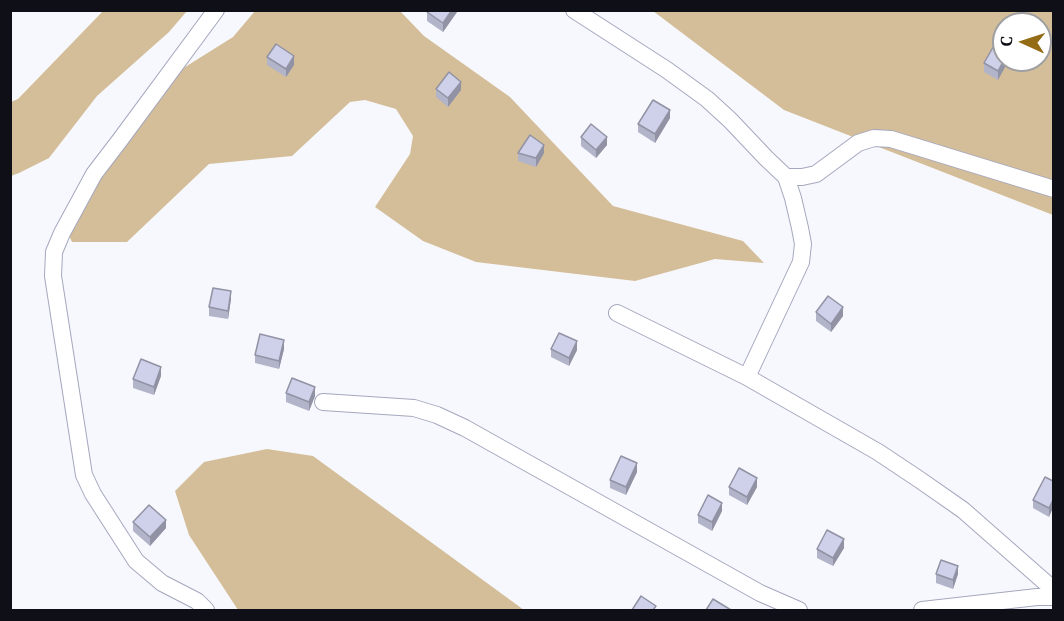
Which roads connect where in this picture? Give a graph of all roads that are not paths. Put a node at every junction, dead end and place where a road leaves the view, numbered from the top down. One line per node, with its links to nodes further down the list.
1 (216, 10): 11 (street)
2 (574, 10): 3 (street)
3 (786, 177): 4 (street); 6 (street)
4 (1053, 189)
5 (617, 313): 6 (street)
6 (747, 377): 8 (street)
7 (323, 402): 12 (street)
8 (1053, 590)
9 (1053, 597): 10 (street)
10 (962, 608): 13 (street)
11 (206, 610)
12 (799, 610)
13 (922, 610)

